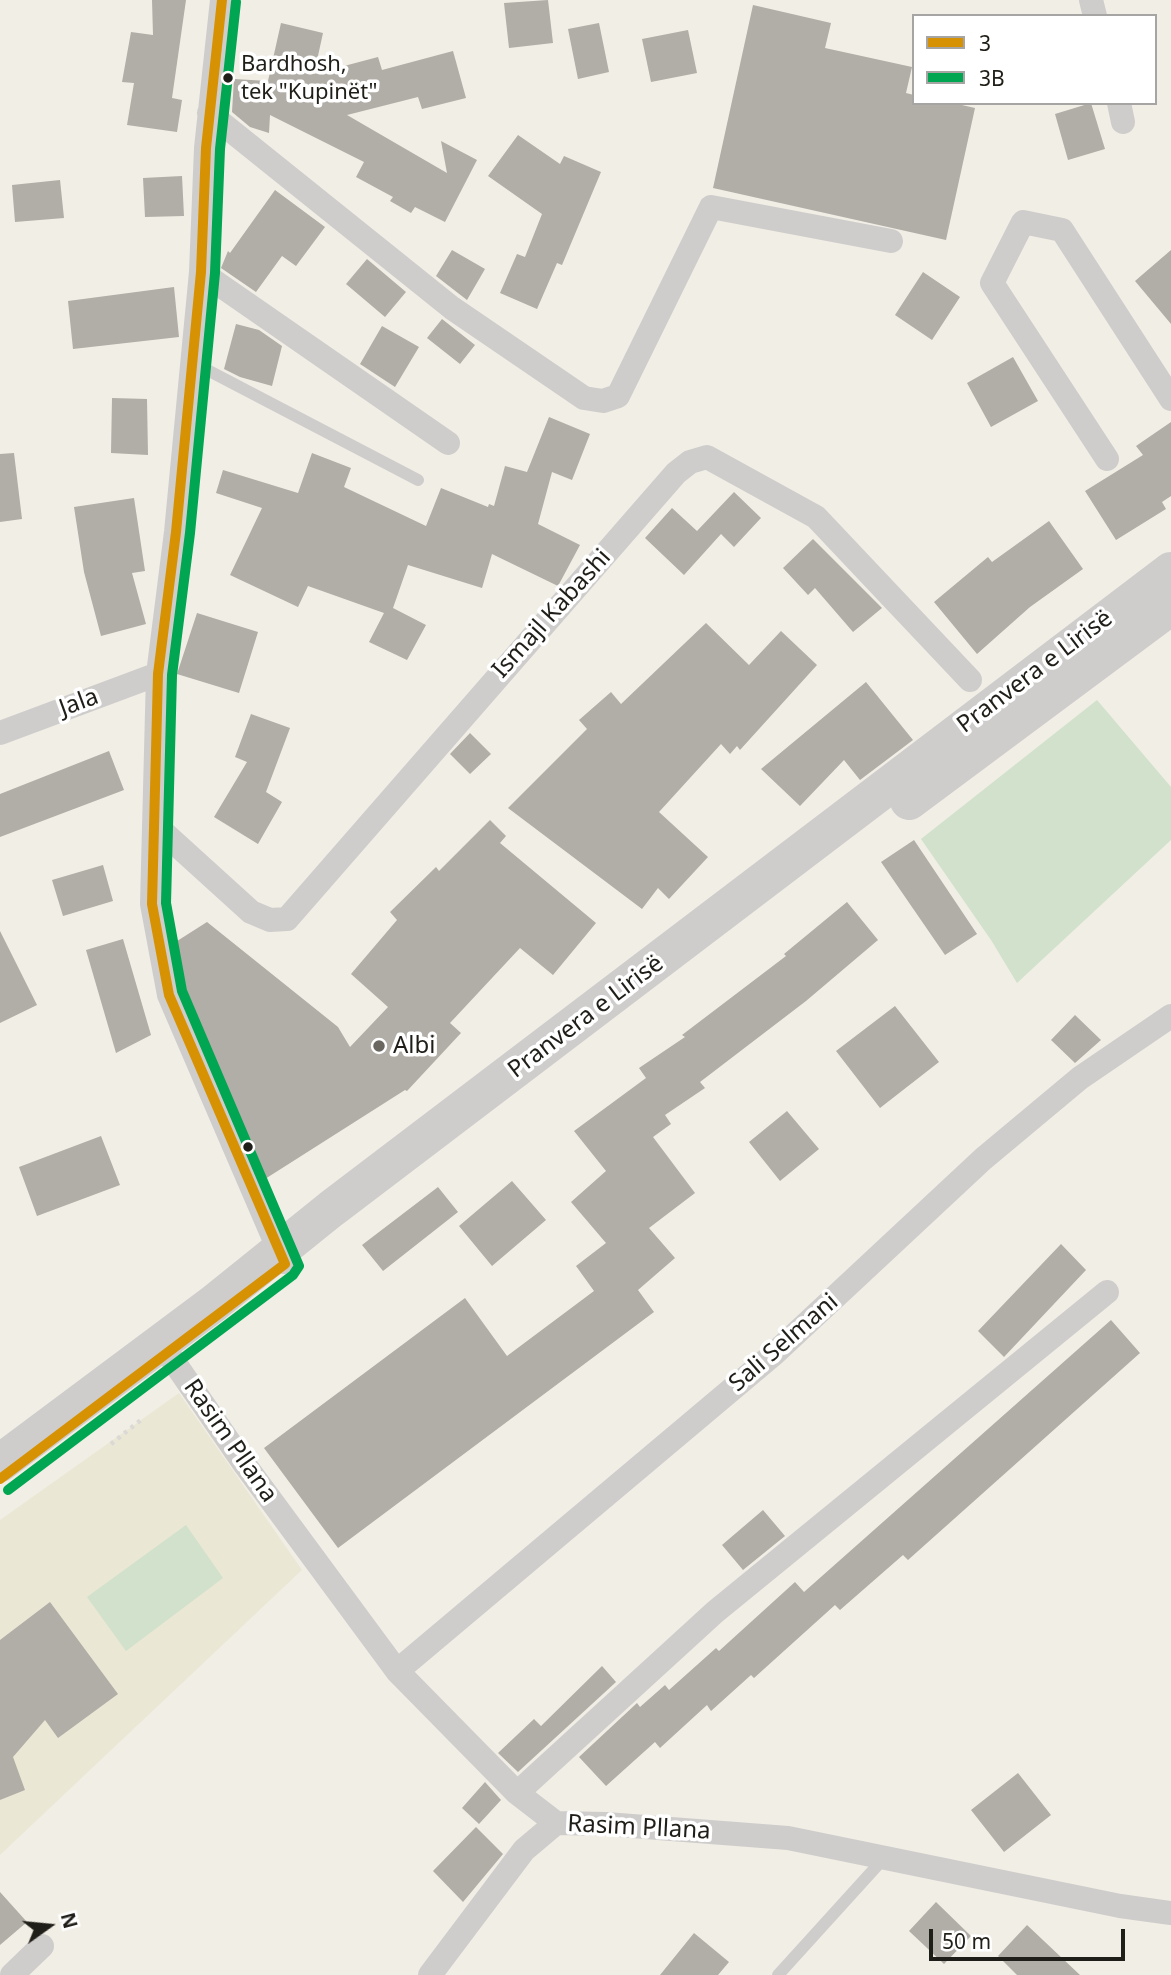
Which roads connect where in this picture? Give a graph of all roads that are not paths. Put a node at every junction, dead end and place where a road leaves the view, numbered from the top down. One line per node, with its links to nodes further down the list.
1 (222, 0): 2 (street)
2 (209, 113): 3 (street); 4 (street)
3 (891, 242)
4 (201, 272): 5 (street); 7 (street)
5 (192, 362): 9 (lane); 12 (street)
6 (1171, 399): 8 (street)
7 (448, 443)
8 (1107, 459)
9 (418, 480)
10 (1171, 571): 17 (main road, Pranvera e Lirisë)
11 (1171, 606): 17 (main road, Pranvera e Lirisë)
12 (158, 674): 14 (street, Jala); 15 (street)
13 (970, 680): 15 (street, Ismajl Kabashi)
14 (0, 733)
15 (154, 824): 17 (street)
16 (1171, 1016): 22 (street, Sali Selmani)
17 (282, 1258): 19 (main road, Pranvera e Lirisë)
18 (1107, 1292): 23 (street)
19 (165, 1349): 20 (main road, Pranvera e Lirisë); 21 (main road, Pranvera e Lirisë); 22 (street, Rasim Pllana)
20 (0, 1463)
21 (0, 1479)
22 (397, 1671): 23 (street, Rasim Pllana)
23 (517, 1793): 24 (street, Rasim Pllana)
24 (556, 1823): 25 (street, Rasim Pllana); 29 (street)
25 (886, 1856): 26 (street, Rasim Pllana); 30 (lane)
26 (1171, 1913)
27 (42, 1946): 28 (street)
28 (12, 1975)
29 (430, 1975)
30 (778, 1975)

